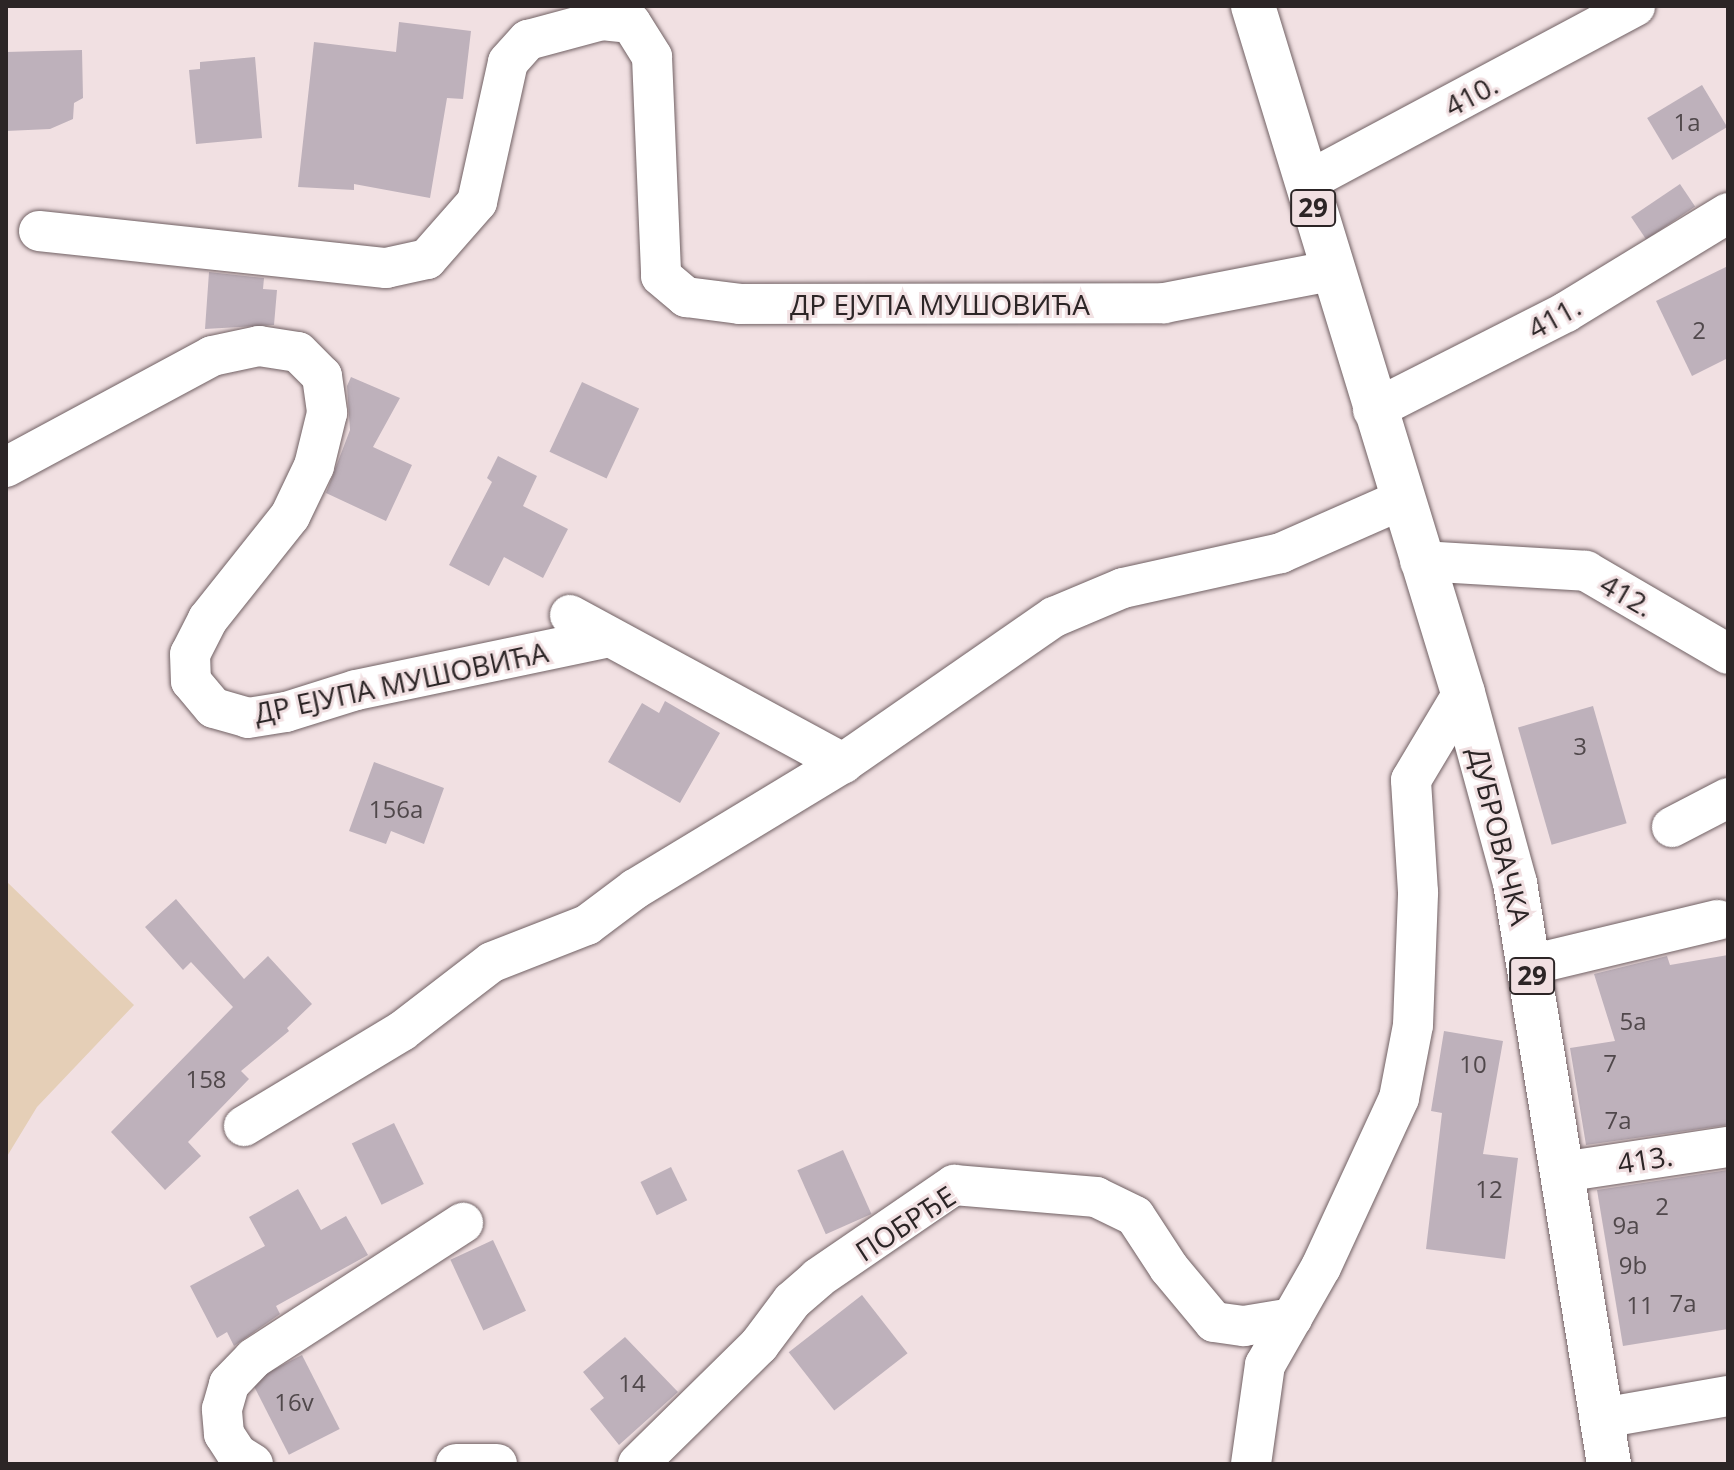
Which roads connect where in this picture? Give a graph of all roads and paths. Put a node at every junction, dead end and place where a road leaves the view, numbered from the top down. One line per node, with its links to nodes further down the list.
1 (1253, 6): 3 (main road, 29)
2 (1635, 6): 3 (street, 410.)
3 (1306, 182): 6 (main road, 29)
4 (1728, 213): 7 (street, 411.)
5 (39, 231): 6 (street, ДР ЕЈУПА МУШОВИЋА)
6 (1330, 271): 7 (main road, 29)
7 (1373, 410): 9 (main road, 29)
8 (6, 467): 12 (street, ДР ЕЈУПА МУШОВИЋА)
9 (1401, 500): 10 (main road, ДУБРОВАЧКА / 29); 15 (street)
10 (1420, 561): 13 (street, 412.); 14 (main road, ДУБРОВАЧКА / 29)
11 (570, 615): 12 (street, ДР ЕЈУПА МУШОВИЋА)
12 (605, 638): 15 (street, ДР ЕЈУПА МУШОВИЋА)
13 (1728, 654)
14 (1463, 693): 19 (main road, ДУБРОВАЧКА / 29); 24 (street)
15 (843, 763): 20 (street)
16 (1728, 798): 17 (street)
17 (1672, 827)
18 (1718, 920): 19 (street)
19 (1530, 965): 22 (main road, ДУБРОВАЧКА / 29)
20 (244, 1126)
21 (1728, 1147): 22 (street, 413.)
22 (1562, 1172): 26 (main road, ДУБРОВАЧКА / 29)
23 (463, 1223): 27 (street)
24 (1292, 1318): 30 (street, ПОБРЂЕ); 31 (street)
25 (1728, 1396): 26 (street)
26 (1602, 1418): 32 (main road, ДУБРОВАЧКА / 29)
27 (253, 1464)
28 (456, 1464): 29 (street)
29 (497, 1464)
30 (638, 1464)
31 (1251, 1464)
32 (1609, 1464)

